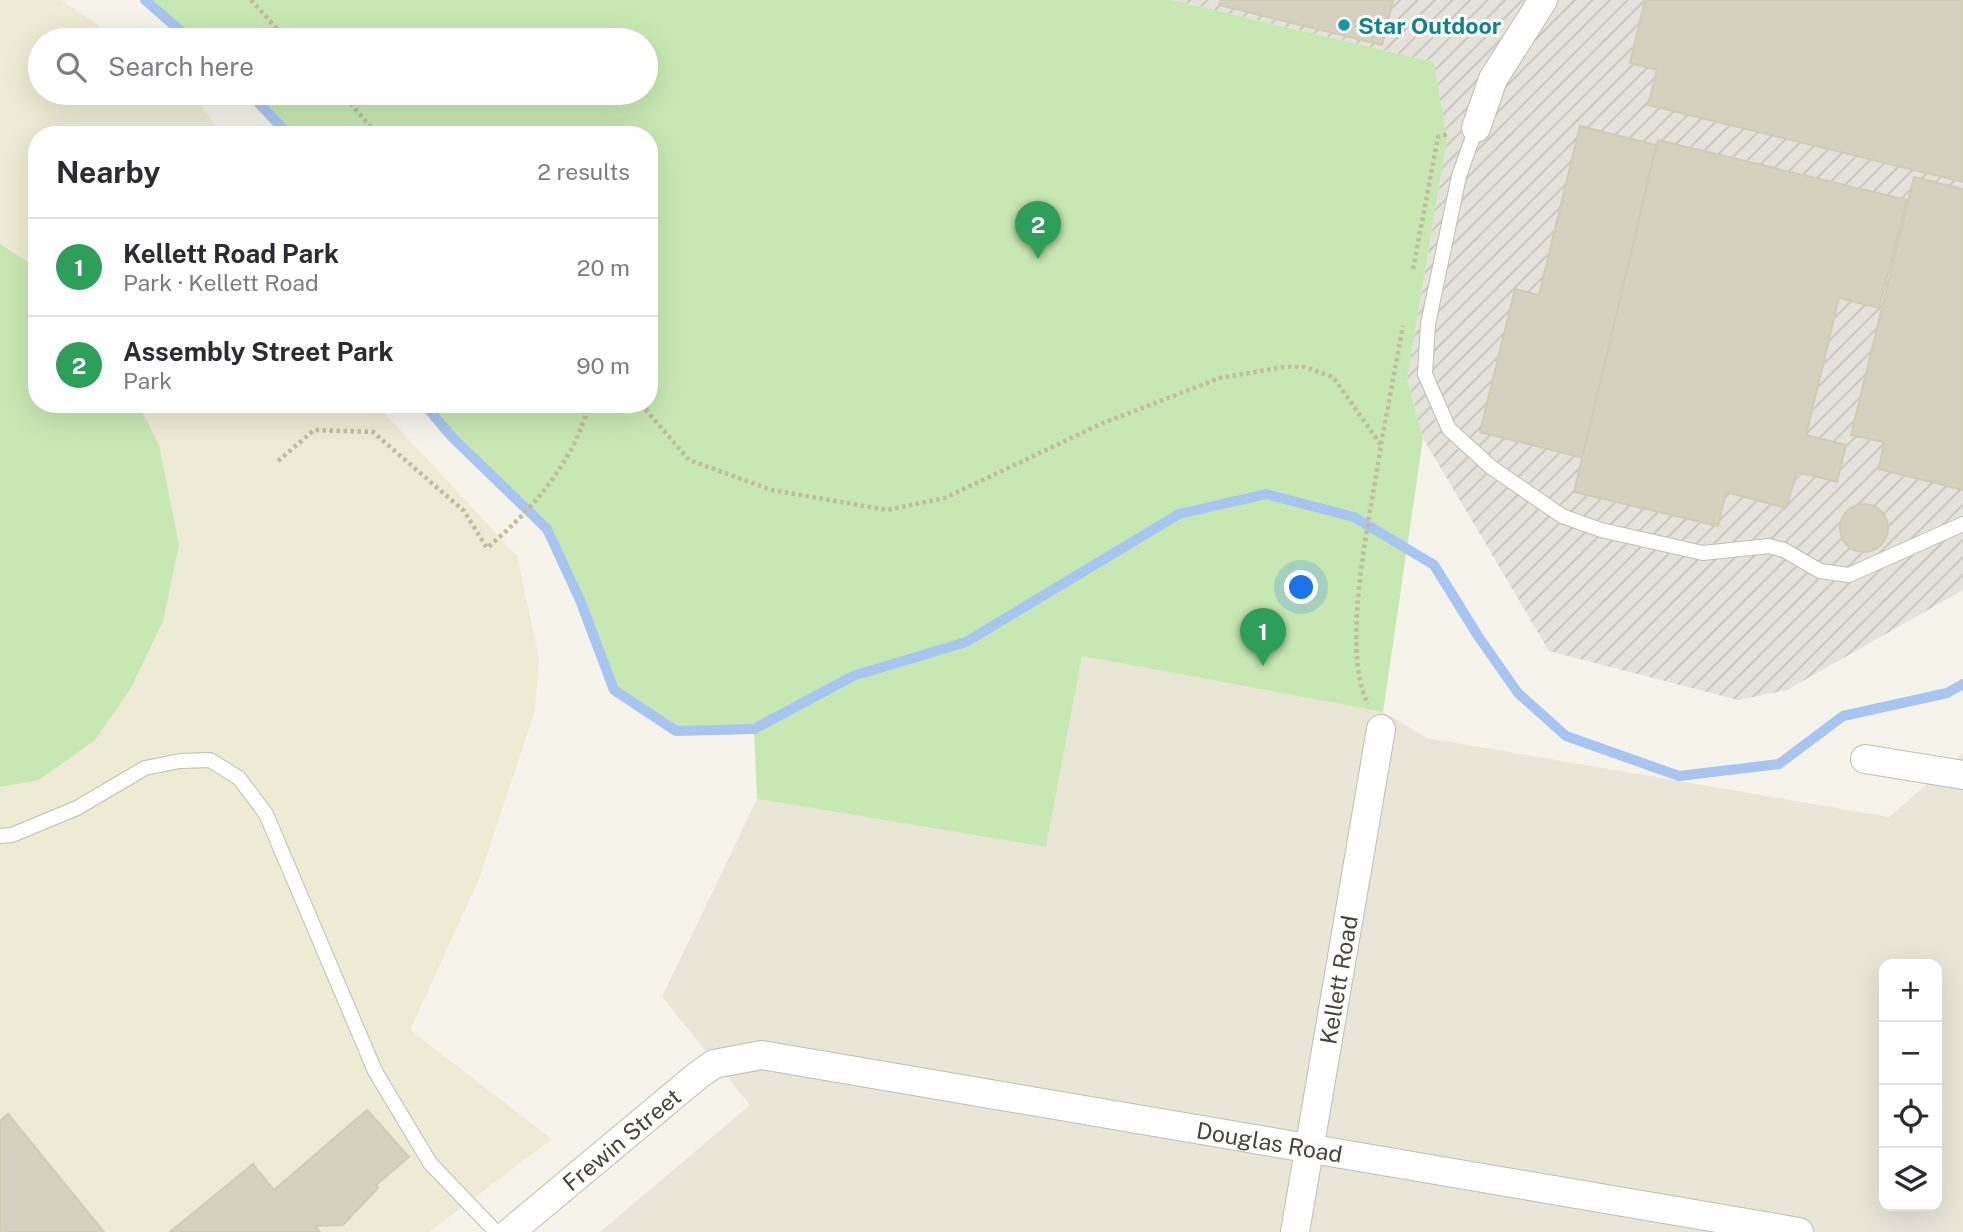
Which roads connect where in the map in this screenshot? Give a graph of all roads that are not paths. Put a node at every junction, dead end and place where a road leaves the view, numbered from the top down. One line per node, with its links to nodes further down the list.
1 (1543, 0): 2 (street)
2 (1476, 128): 3 (lane)
3 (1963, 524)
4 (1381, 729): 9 (street, Kellett Road)
5 (1864, 759): 6 (street)
6 (1963, 775)
7 (0, 836): 10 (lane)
8 (738, 1057): 9 (street, Douglas Road); 11 (street, Frewin Street)
9 (1309, 1150): 12 (street, Kellett Road); 13 (street, Douglas Road)
10 (496, 1232)
11 (510, 1232)
12 (1295, 1232)
13 (1799, 1232)

